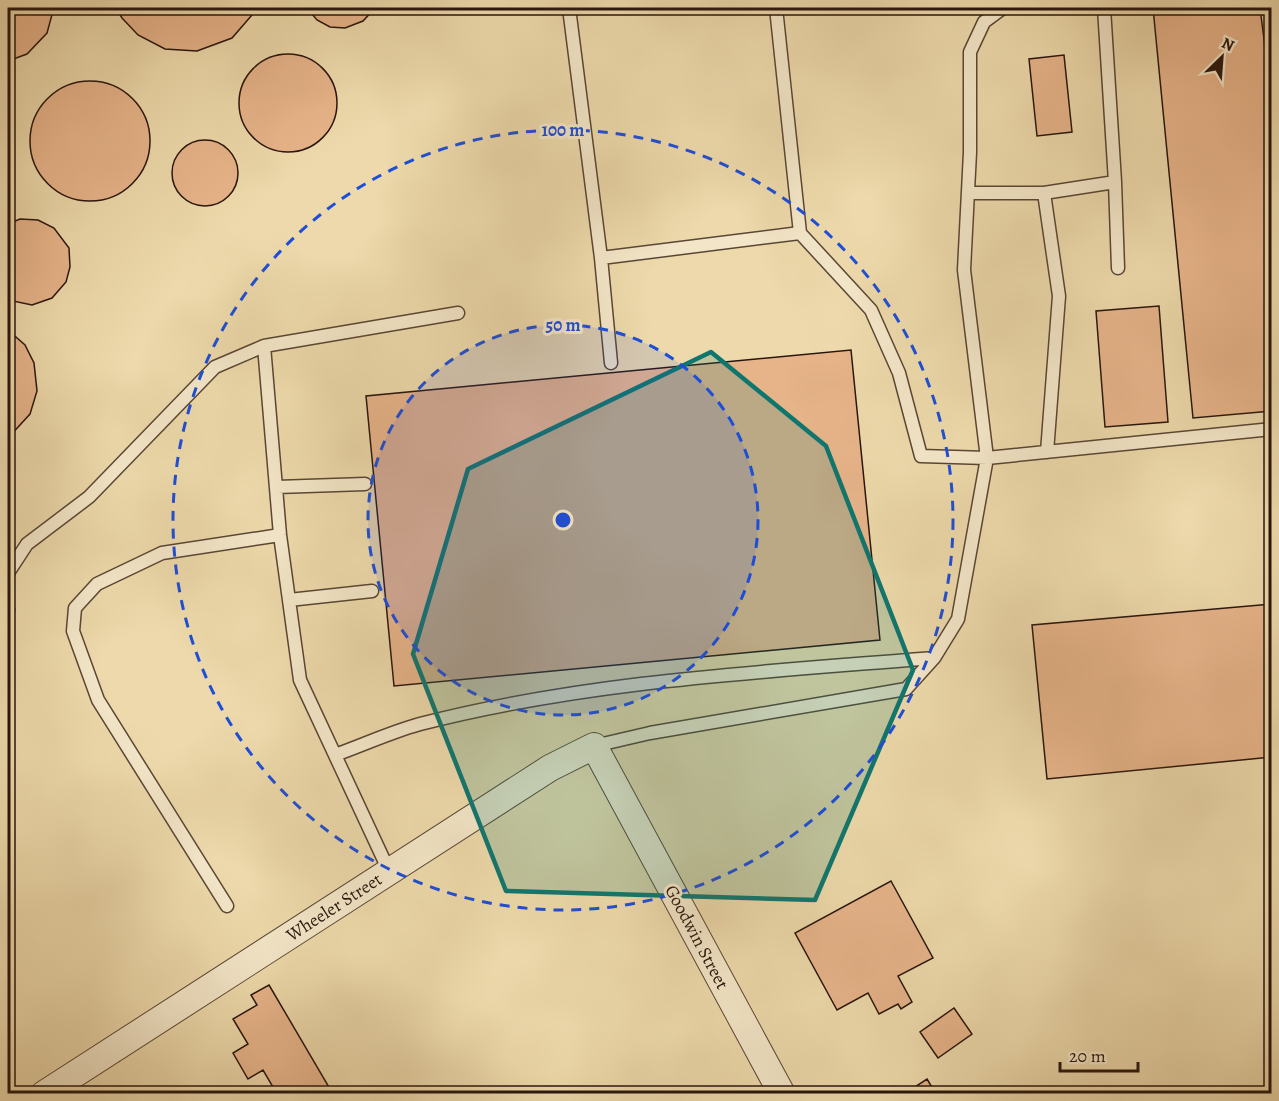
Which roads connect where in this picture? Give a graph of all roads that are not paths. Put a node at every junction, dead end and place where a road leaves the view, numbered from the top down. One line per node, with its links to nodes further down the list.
1 (569, 8): 9 (lane)
2 (776, 8): 8 (lane)
3 (1003, 8): 6 (lane)
4 (1104, 8): 5 (lane)
5 (1115, 182): 7 (lane); 10 (lane)
6 (968, 193): 7 (lane); 16 (lane)
7 (1044, 193): 15 (lane)
8 (800, 233): 9 (lane); 16 (lane)
9 (601, 258): 13 (lane)
10 (1118, 268)
11 (458, 313): 12 (lane)
12 (264, 346): 18 (lane); 20 (lane)
13 (611, 363)
14 (1272, 429): 15 (lane)
15 (1047, 452): 16 (lane)
16 (987, 458): 23 (lane)
17 (365, 484): 18 (lane)
18 (277, 487): 19 (lane)
19 (280, 535): 22 (lane); 27 (lane)
20 (8, 573)
21 (372, 591): 22 (lane)
22 (289, 600): 25 (lane)
23 (934, 658): 24 (lane); 25 (lane)
24 (594, 746): 26 (street, Wheeler Street); 29 (street, Goodwin Street)
25 (334, 755): 26 (lane)
26 (389, 871): 28 (street, Wheeler Street)
27 (228, 906)
28 (44, 1094)
29 (782, 1094)

